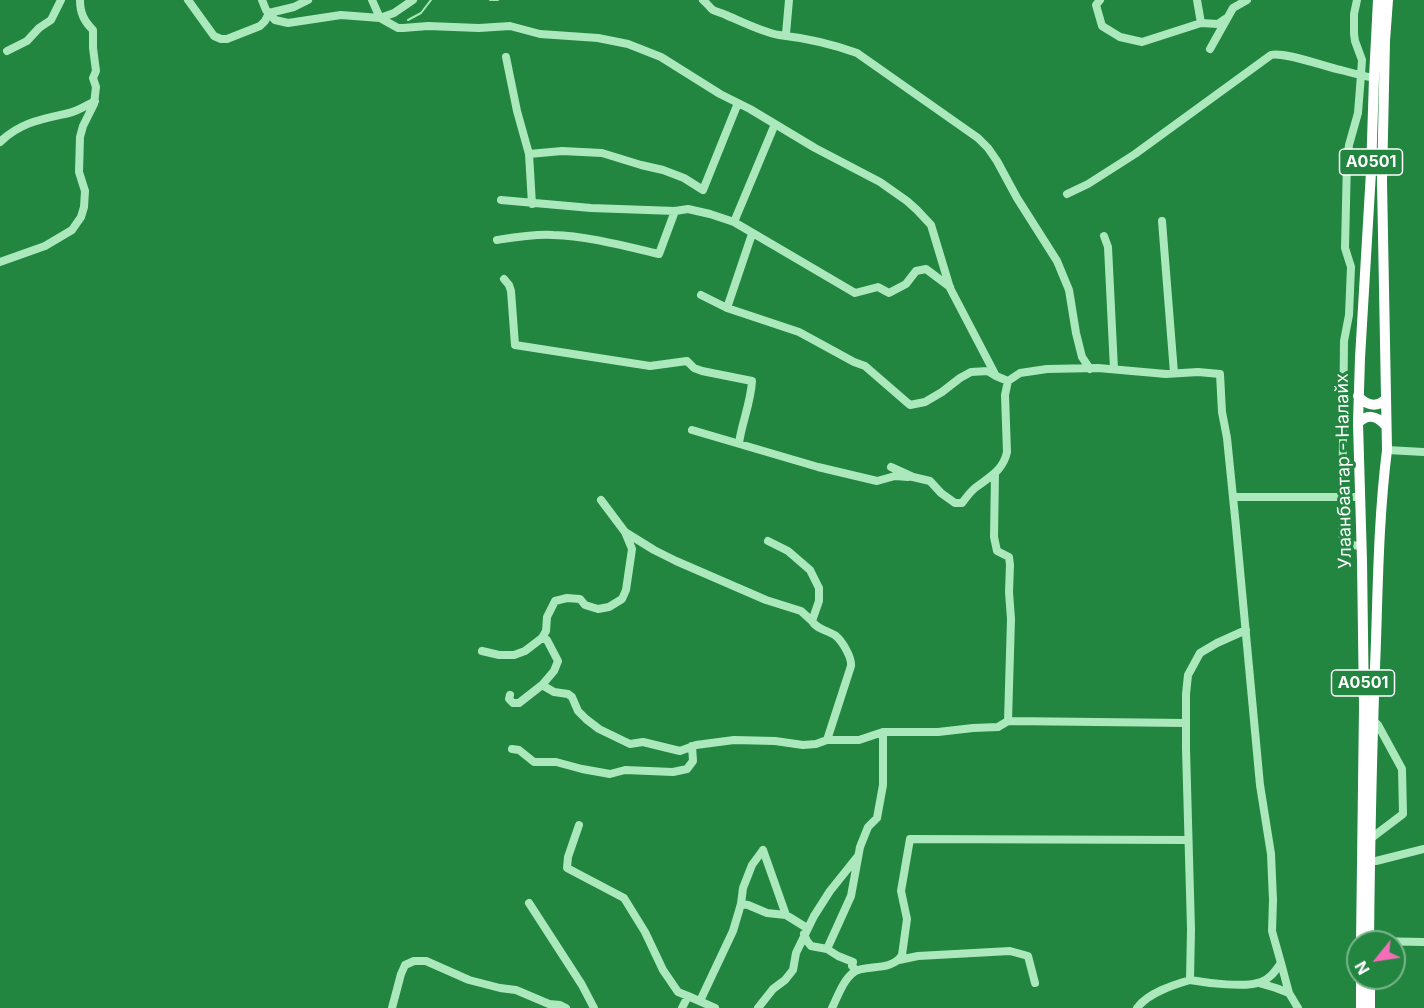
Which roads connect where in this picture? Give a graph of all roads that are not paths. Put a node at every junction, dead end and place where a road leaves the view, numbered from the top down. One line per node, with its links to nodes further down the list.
1 (61, 0): 22 (street)
2 (80, 0): 26 (street)
3 (188, 0): 16 (street)
4 (262, 0): 16 (street)
5 (308, 0): 16 (street)
6 (372, 0): 17 (street)
7 (413, 0): 17 (street)
8 (789, 0): 20 (street)
9 (1100, 0): 19 (street)
10 (1197, 0): 19 (street)
11 (1247, 0): 18 (street)
12 (1357, 0): 24 (street)
13 (1378, 0): 25 (highway, Улаанбаатар - Налайх / A0501)
14 (1388, 0): 51 (highway, Улаанбаатар - Налайх / A0501)
15 (706, 1): 20 (street)
16 (269, 13): 17 (street)
17 (380, 18): 27 (street)
18 (1227, 19): 19 (street); 21 (street)
19 (1202, 23)
20 (786, 34): 45 (street)
21 (1209, 49)
22 (7, 51)
23 (506, 57): 30 (street)
24 (1361, 75): 25 (street); 31 (street); 62 (street)
25 (1374, 78): 50 (highway, Улаанбаатар - Налайх / A0501)
26 (95, 101): 29 (street); 40 (street)
27 (738, 103): 28 (street); 30 (street)
28 (775, 124): 36 (street); 42 (street)
29 (0, 142)
30 (529, 154): 33 (street)
31 (1067, 194)
32 (501, 200): 33 (street)
33 (532, 204): 34 (street)
34 (675, 211): 36 (street); 39 (street)
35 (1162, 221): 47 (street)
36 (734, 222): 37 (street)
37 (752, 234): 42 (street); 44 (street)
38 (1104, 236): 46 (street)
39 (497, 240)
40 (0, 262)
41 (504, 279): 55 (street)
42 (951, 288): 48 (street)
43 (701, 296): 44 (street)
44 (727, 308): 48 (street)
45 (1090, 369): 46 (street); 49 (street)
46 (1114, 369): 47 (street)
47 (1174, 373): 61 (street)
48 (996, 376): 49 (street)
49 (1008, 381): 59 (street)
50 (1358, 396): 51 (highway); 52 (highway, Улаанбаатар - Налайх / A0501)
51 (1386, 400): 53 (highway, Улаанбаатар - Налайх / A0501)
52 (1358, 423): 53 (highway); 63 (highway, Улаанбаатар - Налайх / A0501)
53 (1385, 425): 56 (highway, Улаанбаатар - Налайх / A0501)
54 (693, 430): 55 (street)
55 (740, 443): 60 (street)
56 (1387, 450): 57 (street); 74 (highway, Улаанбаатар - Налайх / A0501)
57 (1424, 452)
58 (891, 467): 60 (street)
59 (994, 474): 60 (street); 75 (street)
60 (913, 477)
61 (1233, 497): 62 (street); 69 (street)
62 (1342, 497): 63 (street); 67 (street)
63 (1359, 497): 67 (highway, Улаанбаатар - Налайх / A0501)
64 (601, 500): 65 (street)
65 (625, 532): 68 (street); 70 (street)
66 (768, 541): 68 (street)
67 (1361, 546): 90 (highway, Улаанбаатар - Налайх / A0501)
68 (812, 621): 78 (street)
69 (1246, 630): 76 (street); 97 (street)
70 (542, 638): 71 (street); 72 (street)
71 (482, 651)
72 (542, 686): 73 (street); 79 (street)
73 (510, 695)
74 (1373, 720): 82 (highway, Улаанбаатар - Налайх / A0501); 82 (street)
75 (1008, 722): 76 (street); 77 (street)
76 (1185, 723): 83 (street)
77 (883, 732): 78 (street); 85 (street)
78 (827, 740): 79 (street)
79 (692, 746): 80 (street)
80 (512, 749)
81 (579, 825): 105 (street)
82 (1370, 839): 86 (highway, Улаанбаатар - Налайх / A0501)
83 (1188, 840): 96 (street); 99 (street)
84 (1424, 849): 86 (street)
85 (859, 854): 92 (street); 95 (street)
86 (1370, 861): 91 (highway, Улаанбаатар - Налайх / A0501)
87 (529, 903): 109 (street)
88 (741, 904): 89 (street); 89 (street); 106 (street)
89 (786, 915): 92 (street)
90 (1367, 930)
91 (1367, 930)
92 (806, 931): 95 (street); 112 (street)
93 (1406, 942): 94 (street)
94 (1424, 942)
95 (827, 949): 98 (street)
96 (899, 960): 98 (street); 100 (street)
97 (1281, 963): 101 (street); 104 (street)
98 (856, 970): 113 (street)
99 (1190, 980): 101 (street); 114 (street)
100 (1035, 983)
101 (1259, 983): 104 (street)
102 (1361, 990): 116 (highway)
103 (1370, 990): 117 (highway)
104 (1290, 993): 115 (street)
105 (688, 996): 106 (street); 110 (street)
106 (700, 1001): 111 (street)
107 (392, 1008): 108 (street)
108 (566, 1008)
109 (594, 1008)
110 (682, 1008)
111 (715, 1008)
112 (758, 1008)
113 (832, 1008)
114 (1137, 1008)
115 (1298, 1008)
116 (1361, 1008)
117 (1370, 1008)

